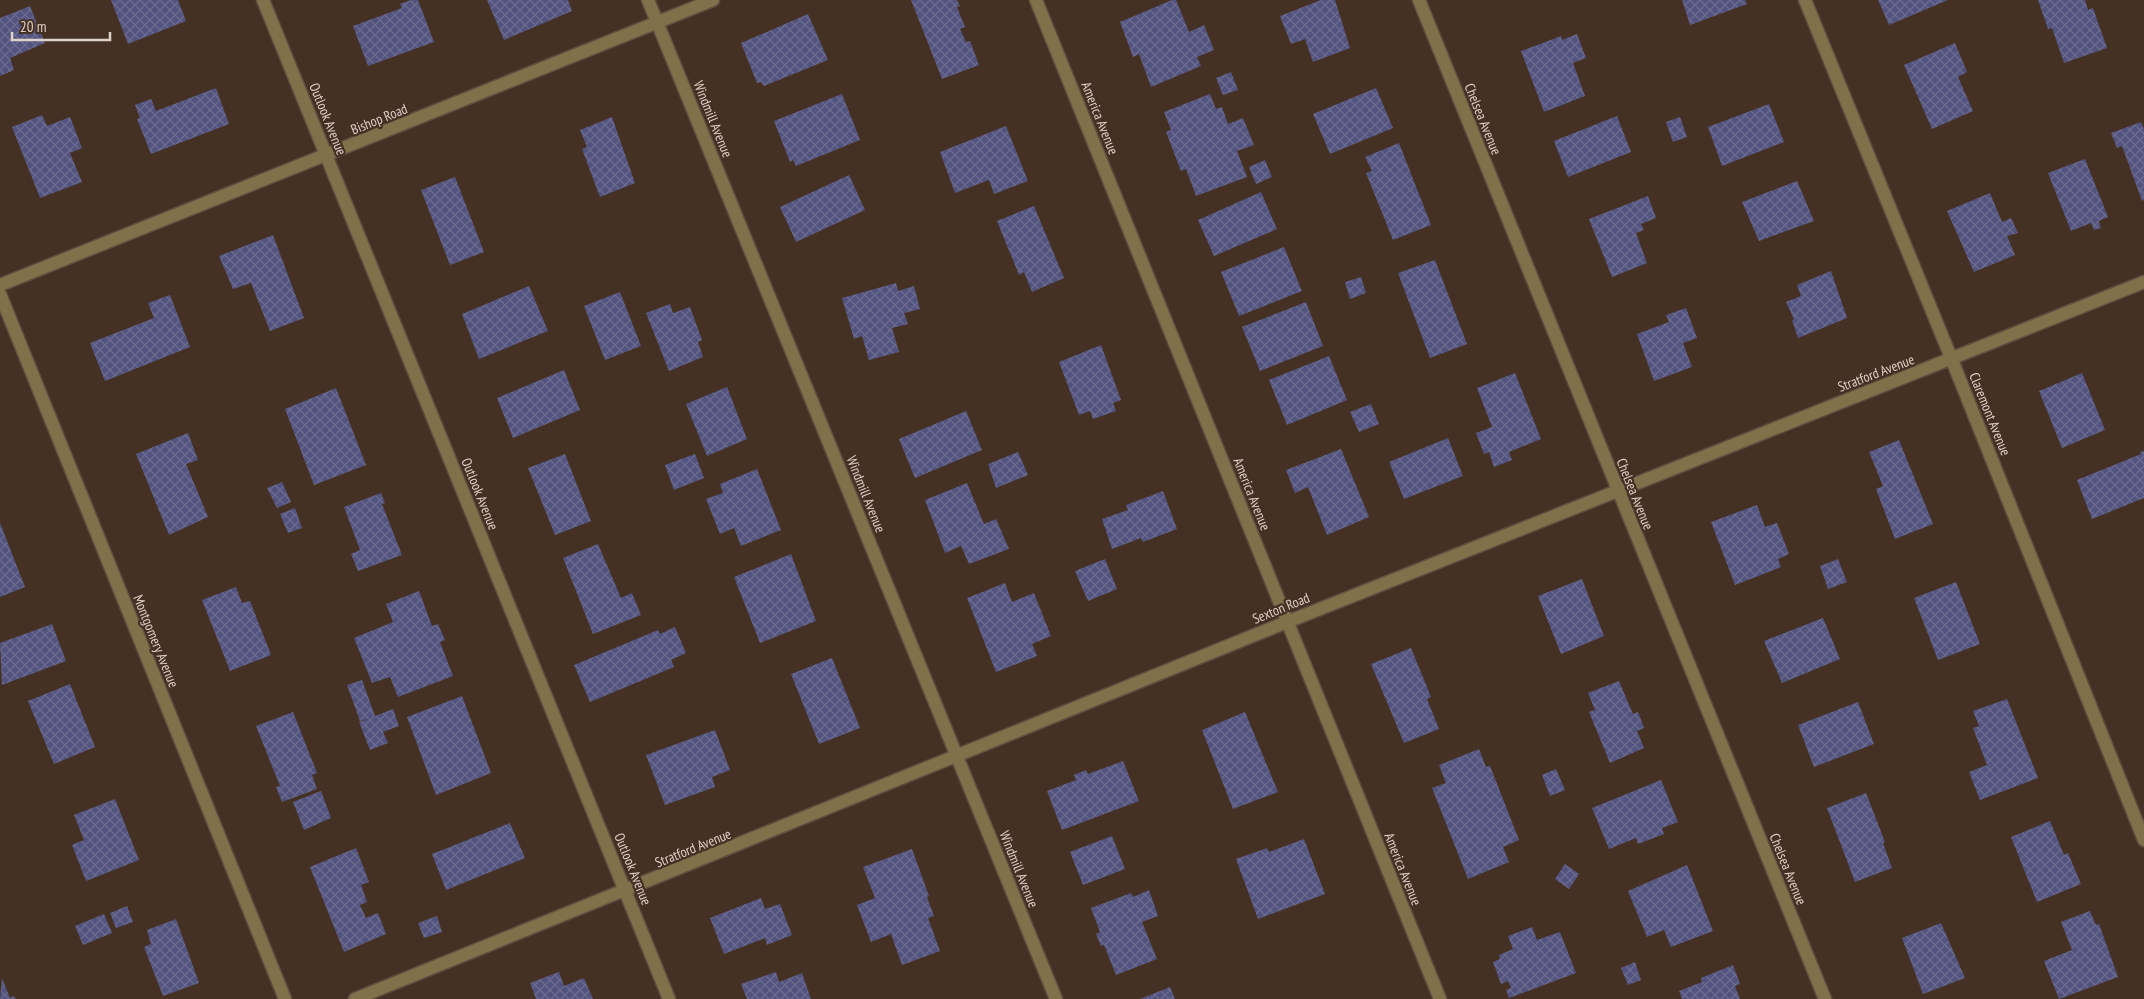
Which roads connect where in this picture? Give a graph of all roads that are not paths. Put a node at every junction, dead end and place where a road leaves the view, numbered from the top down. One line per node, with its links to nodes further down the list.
1 (264, 0): 8 (street, Outlook Avenue)
2 (648, 0): 7 (street, Windmill Avenue)
3 (713, 0): 7 (street, Bishop Road)
4 (1036, 0): 14 (street, America Avenue)
5 (1419, 0): 13 (street, Chelsea Avenue)
6 (1805, 0): 12 (street, Claremont Avenue)
7 (658, 22): 8 (street, Bishop Road); 15 (street, Windmill Avenue)
8 (327, 156): 10 (street, Bishop Road); 17 (street, Outlook Avenue)
9 (2144, 282): 12 (street, Stratford Avenue)
10 (0, 285)
11 (0, 294): 18 (street, Montgomery Avenue)
12 (1952, 360): 13 (street, Stratford Avenue); 16 (street, Claremont Avenue)
13 (1618, 490): 14 (street, Sexton Road); 23 (street, Chelsea Avenue)
14 (1288, 622): 15 (street, Sexton Road); 22 (street, America Avenue)
15 (957, 757): 17 (street, Stratford Avenue); 21 (street, Windmill Avenue)
16 (2144, 840)
17 (626, 891): 19 (street, Stratford Avenue); 20 (street, Outlook Avenue)
18 (285, 999)
19 (355, 999)
20 (670, 999)
21 (1056, 999)
22 (1440, 999)
23 (1825, 999)

